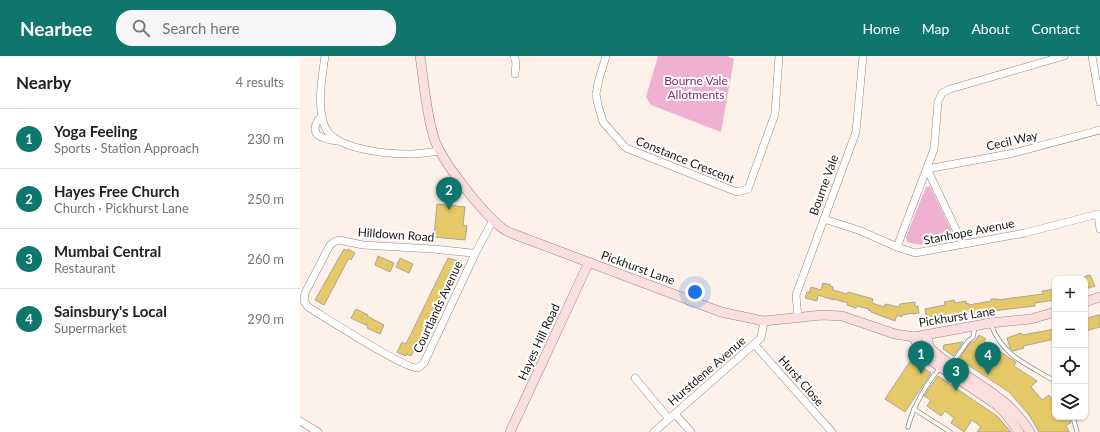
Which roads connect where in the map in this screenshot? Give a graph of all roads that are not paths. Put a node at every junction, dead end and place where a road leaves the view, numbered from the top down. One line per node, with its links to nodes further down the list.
1 (325, 56): 12 (street)
2 (420, 56): 12 (main road, Pickhurst Lane)
3 (514, 56): 9 (street)
4 (606, 56): 5 (street, Constance Crescent)
5 (779, 56)
6 (863, 56): 15 (street, Bourne Vale)
7 (1064, 56): 13 (street)
8 (1092, 56): 10 (street)
9 (515, 74)
10 (1100, 102)
11 (1100, 130): 13 (street, Cecil Way)
12 (440, 151): 16 (main road, Pickhurst Lane)
13 (927, 169): 18 (street); 19 (street)
14 (1099, 214): 17 (street); 18 (street, Stanhope Avenue)
15 (824, 218): 19 (street, Stanhope Avenue); 26 (street, Bourne Vale)
16 (493, 220): 20 (street, Courtlands Avenue); 21 (main road, Pickhurst Lane)
17 (1100, 229)
18 (963, 244): 19 (street, Stanhope Avenue)
19 (897, 247)
20 (475, 254): 23 (street, Hilldown Road); 23 (street, Courtlands Avenue)
21 (589, 262): 27 (main road, Pickhurst Lane); 43 (main road, Hayes Hill Road)
22 (1100, 297): 24 (main road)
23 (304, 301)
24 (1088, 301)
25 (1052, 313): 28 (main road, Pickhurst Lane)
26 (798, 318): 27 (main road, Pickhurst Lane); 31 (main road, Pickhurst Lane)
27 (764, 321): 32 (street, Hurstdene Avenue)
28 (990, 323): 29 (main road, Pickhurst Lane); 36 (lane)
29 (973, 326): 30 (main road, Pickhurst Lane); 33 (lane)
30 (926, 335): 31 (main road, Pickhurst Lane); 33 (main road)
31 (914, 337): 34 (main road)
32 (754, 344): 38 (street, Hurstdene Avenue); 46 (street, Hurst Close)
33 (952, 365): 34 (lane); 49 (main road)
34 (940, 367): 37 (lane); 48 (main road)
35 (635, 378): 38 (street)
36 (1052, 379)
37 (914, 409): 41 (lane); 47 (lane)
38 (672, 416): 44 (street, Hurstdene Avenue); 45 (street)
39 (1074, 420): 50 (lane)
40 (300, 421): 42 (street)
41 (908, 426)
42 (318, 432)
43 (510, 432)
44 (654, 432)
45 (691, 432)
46 (832, 432)
47 (950, 432)
48 (1019, 432)
49 (1030, 432)
50 (1077, 432)

